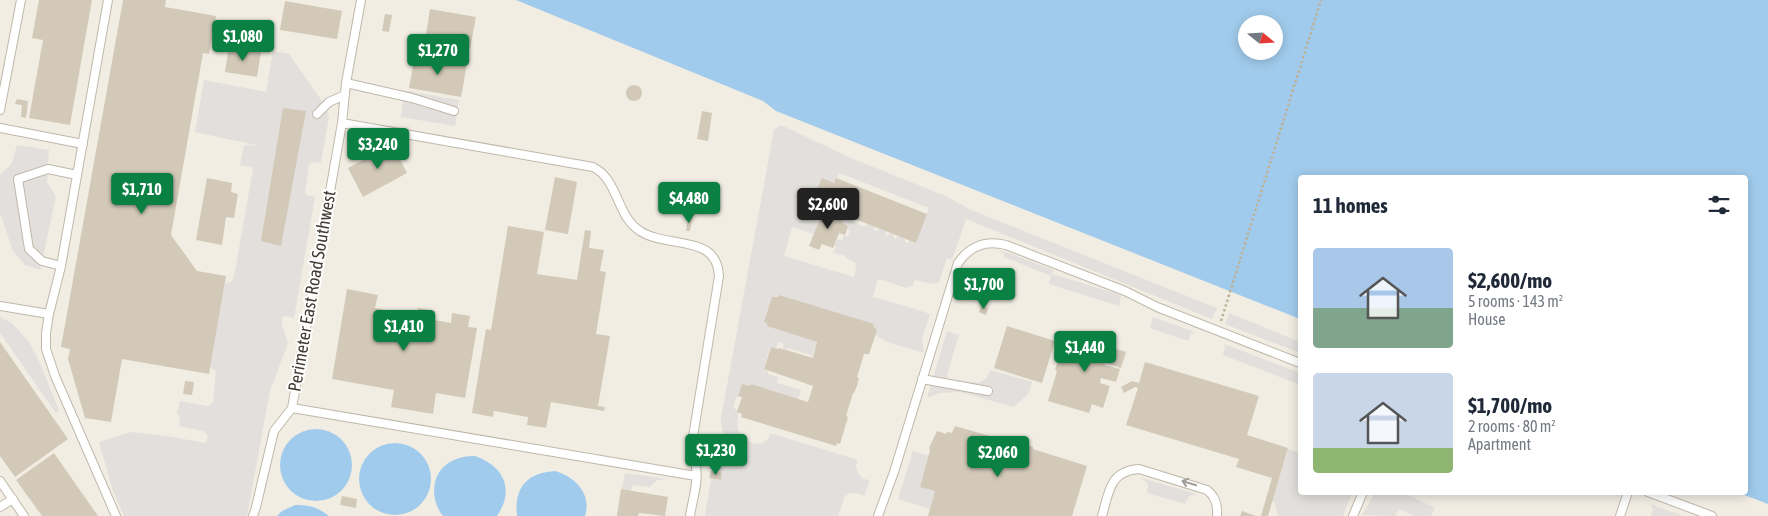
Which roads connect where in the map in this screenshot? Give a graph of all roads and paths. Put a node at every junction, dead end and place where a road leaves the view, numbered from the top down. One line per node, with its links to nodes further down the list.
1 (21, 0): 7 (lane)
2 (108, 0): 12 (lane)
3 (360, 0): 5 (lane, Perimeter East Road Southwest)
4 (1320, 0): 16 (path)
5 (346, 84): 6 (lane, Perimeter East Road Southwest); 8 (lane)
6 (345, 95): 9 (lane); 10 (lane, Perimeter East Road Southwest)
7 (0, 110)
8 (454, 111)
9 (318, 114)
10 (342, 123): 21 (lane, Perimeter East Road Southwest); 22 (lane)
11 (0, 128): 12 (lane)
12 (83, 144): 13 (lane)
13 (77, 175): 14 (lane); 14 (lane)
14 (61, 266): 17 (lane)
15 (0, 306): 17 (lane)
16 (1226, 310)
17 (49, 314): 30 (lane)
18 (1298, 361): 19 (lane)
19 (922, 379): 20 (lane); 33 (lane)
20 (988, 391)
21 (292, 408): 22 (lane); 31 (lane, Perimeter East Road Southwest)
22 (696, 476): 32 (lane)
23 (0, 481): 27 (lane)
24 (1362, 495): 36 (lane)
25 (1627, 495): 37 (lane)
26 (1656, 495): 38 (lane)
27 (13, 499): 28 (lane); 29 (lane)
28 (0, 507)
29 (24, 516)
30 (116, 516)
31 (253, 516)
32 (690, 516)
33 (878, 516)
34 (1102, 516): 35 (lane, one-way to 34)
35 (1217, 516)
36 (1353, 516)
37 (1620, 516)
38 (1712, 516)

